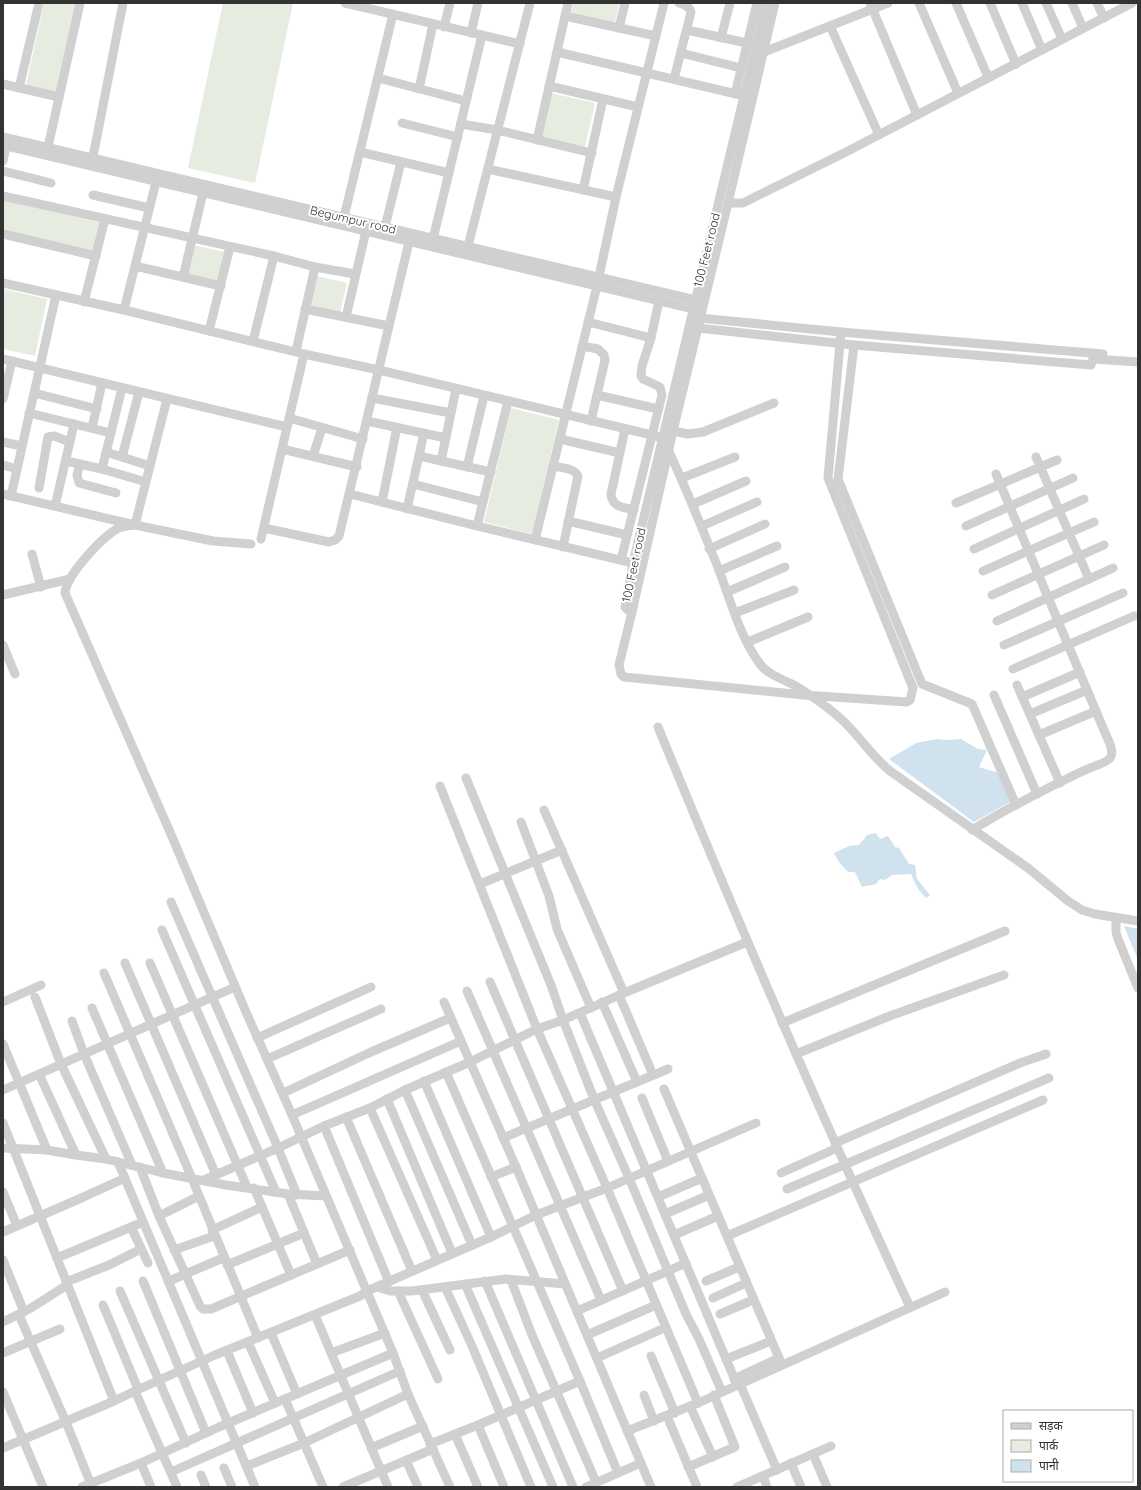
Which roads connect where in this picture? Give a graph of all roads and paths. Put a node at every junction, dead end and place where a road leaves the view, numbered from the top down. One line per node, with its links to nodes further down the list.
1 (39, 3): 55 (street)
2 (80, 3): 60 (street)
3 (123, 3): 77 (street)
4 (345, 3): 27 (street)
5 (450, 3): 32 (street)
6 (478, 3): 36 (street)
7 (530, 3): 41 (street)
8 (568, 3): 28 (street)
9 (625, 3): 33 (street)
10 (664, 3): 38 (street)
11 (679, 3): 35 (street)
12 (730, 3): 39 (street)
13 (757, 3): 42 (street)
14 (766, 3): 59 (street, 100 Feet road)
15 (775, 3): 45 (street, 100 Feet road)
16 (888, 3): 26 (street)
17 (919, 3): 58 (street)
18 (956, 3): 50 (street)
19 (990, 3): 47 (street)
20 (1022, 3): 43 (street)
21 (1046, 3): 40 (street)
22 (1072, 3): 34 (street)
23 (1097, 3): 29 (street)
24 (1132, 3): 25 (street)
25 (1122, 5): 29 (street)
26 (871, 6): 31 (street); 64 (street)
27 (393, 14): 30 (street); 51 (street)
28 (565, 16): 33 (street); 44 (street)
29 (1104, 18): 34 (street)
30 (433, 24): 32 (street); 56 (street)
31 (830, 26): 45 (street); 68 (street)
32 (444, 27): 36 (street)
33 (619, 28): 38 (street)
34 (1083, 28): 40 (street)
35 (686, 30): 39 (street); 46 (street)
36 (471, 33): 37 (street)
37 (482, 35): 41 (street); 62 (street)
38 (656, 36): 49 (street)
39 (721, 38): 42 (street)
40 (1062, 39): 43 (street)
41 (520, 44): 67 (street)
42 (747, 44): 48 (street)
43 (1042, 50): 47 (street)
44 (557, 52): 49 (street); 54 (street)
45 (764, 52): 89 (street, 100 Feet road)
46 (681, 53): 48 (street); 52 (street)
47 (1016, 64): 50 (street)
48 (741, 68): 57 (street)
49 (647, 73): 52 (street); 63 (street)
50 (988, 77): 58 (street)
51 (378, 78): 56 (street); 74 (street)
52 (674, 79): 57 (street)
53 (3, 84): 55 (street)
54 (549, 86): 61 (street); 71 (street)
55 (19, 88): 60 (street)
56 (419, 88): 62 (street)
57 (735, 94): 59 (street)
58 (958, 94): 64 (street)
59 (745, 96): 115 (street, 100 Feet road)
60 (59, 97): 73 (street)
61 (603, 99): 63 (street); 75 (street)
62 (466, 101): 66 (street)
63 (638, 107): 88 (street)
64 (916, 115): 68 (street)
65 (402, 123): 70 (street)
66 (461, 124): 67 (street); 70 (street)
67 (497, 130): 71 (street); 79 (street)
68 (879, 135): 89 (street)
69 (3, 137): 73 (street, Begumpur road)
70 (458, 137): 81 (street)
71 (537, 140): 75 (street)
72 (5, 146): 76 (street); 77 (street, Begumpur road)
73 (48, 147): 77 (street, Begumpur road)
74 (360, 152): 78 (street); 91 (street)
75 (592, 153): 84 (street)
76 (3, 161)
77 (92, 162): 82 (street, Begumpur road); 91 (street, Begumpur road)
78 (401, 162): 81 (street); 93 (street)
79 (488, 169): 84 (street); 101 (street)
80 (3, 171): 83 (street)
81 (449, 174): 98 (street)
82 (156, 182): 85 (street, Begumpur road); 90 (street)
83 (50, 183)
84 (583, 190): 88 (street)
85 (203, 193): 95 (street, Begumpur road); 97 (street)
86 (93, 195): 90 (street)
87 (3, 196): 92 (street)
88 (616, 197): 109 (street)
89 (728, 203): 115 (street, 100 Feet road)
90 (149, 208): 94 (street)
91 (344, 217): 93 (street, Begumpur road)
92 (105, 219): 94 (street); 103 (street)
93 (385, 227): 98 (street, Begumpur road)
94 (144, 228): 97 (street); 105 (street)
95 (366, 232): 99 (street, Begumpur road); 107 (street)
96 (3, 234): 103 (street)
97 (192, 238): 100 (street); 108 (street)
98 (434, 239): 102 (street, Begumpur road)
99 (409, 242): 102 (street, Begumpur road); 120 (street)
100 (230, 246): 104 (street); 111 (street)
101 (468, 246): 102 (street, Begumpur road); 109 (street, Begumpur road)
102 (452, 247): 109 (street, Begumpur road)
103 (96, 256): 114 (street)
104 (274, 256): 106 (street); 125 (street)
105 (135, 266): 108 (street); 117 (street)
106 (315, 267): 107 (street); 116 (street)
107 (355, 274): 118 (street)
108 (182, 277): 111 (street)
109 (598, 282): 113 (street, Begumpur road); 115 (street, Begumpur road); 119 (street)
110 (3, 283): 112 (street)
111 (220, 286): 122 (street)
112 (56, 295): 114 (street); 133 (street)
113 (659, 301): 115 (street, Begumpur road); 124 (street)
114 (84, 302): 117 (street)
115 (699, 308): 121 (street, 100 Feet road); 123 (street); 166 (street, 100 Feet road)
116 (305, 309): 118 (street); 129 (street)
117 (124, 310): 122 (street)
118 (346, 317): 120 (street)
119 (588, 322): 124 (street); 128 (street)
120 (389, 326): 134 (street)
121 (698, 328): 126 (street); 160 (street, 100 Feet road)
122 (209, 331): 125 (street)
123 (841, 332): 126 (street); 130 (street)
124 (651, 338): 148 (street)
125 (253, 342): 129 (street)
126 (840, 344): 127 (street); 269 (street)
127 (854, 345): 132 (street); 280 (street)
128 (582, 346): 141 (street); 151 (street)
129 (300, 353): 134 (street); 154 (street)
130 (1138, 357)
131 (8, 360): 133 (street); 143 (street)
132 (1138, 362)
133 (39, 368): 135 (street); 139 (street)
134 (379, 370): 137 (street); 142 (street)
135 (102, 383): 136 (street); 147 (street)
136 (122, 388): 138 (street); 161 (street)
137 (456, 389): 140 (street); 150 (street)
138 (139, 392): 144 (street); 178 (street)
139 (34, 393): 147 (street); 149 (street)
140 (484, 396): 145 (street); 189 (street)
141 (597, 396): 148 (street); 153 (street)
142 (372, 398): 150 (street); 152 (street)
143 (3, 399)
144 (167, 399): 154 (street); 185 (street)
145 (508, 401): 151 (street); 192 (street)
146 (774, 403): 160 (street)
147 (97, 409): 157 (street)
148 (658, 409): 163 (street)
149 (29, 413): 155 (street); 170 (street)
150 (450, 413): 164 (street)
151 (566, 415): 153 (street); 167 (street)
152 (367, 421): 156 (street); 165 (street)
153 (591, 421): 159 (street)
154 (288, 423): 158 (street); 171 (street)
155 (74, 424): 157 (street); 169 (street)
156 (397, 427): 162 (street); 206 (street)
157 (92, 428): 161 (street)
158 (322, 428): 165 (street); 175 (street)
159 (625, 429): 163 (street); 174 (street)
160 (672, 431): 172 (street, 100 Feet road)
161 (111, 433): 173 (street)
162 (424, 433): 164 (street); 176 (street)
163 (652, 435): 166 (street); 214 (street)
164 (446, 438): 182 (street)
165 (363, 439): 188 (street)
166 (663, 439): 172 (street); 239 (street, 100 Feet road)
167 (560, 440): 174 (street); 186 (street)
168 (3, 442): 170 (street)
169 (70, 442): 181 (street); 200 (street)
170 (22, 446): 190 (street)
171 (282, 449): 175 (street); 223 (street)
172 (669, 450): 194 (street); 254 (street, 100 Feet road)
173 (106, 452): 178 (street); 191 (street)
174 (620, 453): 214 (street)
175 (312, 456): 188 (street)
176 (419, 456): 182 (street); 198 (street)
177 (735, 456): 194 (street)
178 (122, 457): 185 (street)
179 (1036, 458): 187 (street)
180 (1057, 460): 187 (street)
181 (66, 461): 183 (street); 211 (street)
182 (441, 461): 189 (street)
183 (80, 464): 191 (street); 202 (street)
184 (3, 465): 190 (street)
185 (150, 466): 197 (street)
186 (553, 466): 216 (street); 228 (street)
187 (1040, 466): 199 (street); 201 (street)
188 (357, 467): 203 (street)
189 (467, 467): 192 (street)
190 (17, 469): 204 (street)
191 (102, 469): 197 (street)
192 (491, 472): 207 (street)
193 (996, 474): 199 (street)
194 (682, 478): 210 (street)
195 (1073, 478): 201 (street)
196 (746, 481): 210 (street)
197 (146, 482): 219 (street)
198 (413, 484): 207 (street); 213 (street)
199 (1000, 484): 209 (street); 212 (street)
200 (39, 488)
201 (1050, 488): 212 (street); 215 (street)
202 (116, 493)
203 (350, 494): 206 (street); 223 (street)
204 (7, 495): 211 (street)
205 (1084, 499): 215 (street)
206 (382, 502): 213 (street)
207 (483, 502): 220 (street)
208 (757, 502): 221 (street)
209 (956, 503)
210 (693, 504): 221 (street)
211 (55, 506): 219 (street)
212 (1010, 506): 222 (street); 224 (street)
213 (407, 509): 220 (street)
214 (634, 510): 226 (street)
215 (1059, 510): 224 (street); 225 (street)
216 (568, 521): 226 (street); 231 (street)
217 (1094, 522): 225 (street)
218 (765, 524): 233 (street)
219 (135, 525): 229 (street); 245 (street)
220 (477, 526): 228 (street)
221 (702, 526): 233 (street)
222 (966, 526)
223 (264, 528): 227 (street)
224 (1019, 528): 234 (street); 235 (street)
225 (1069, 533): 235 (street); 237 (street)
226 (628, 535): 238 (street)
227 (260, 539)
228 (535, 540): 231 (street)
229 (251, 544)
230 (1104, 545): 237 (street)
231 (562, 546): 238 (street)
232 (778, 546): 242 (street)
233 (710, 549): 242 (street)
234 (974, 549)
235 (1029, 550): 243 (street); 244 (street)
236 (32, 554): 247 (street)
237 (1078, 556): 244 (street); 246 (street)
238 (621, 560): 239 (street)
239 (633, 563): 254 (street, 100 Feet road)
240 (785, 567): 249 (street)
241 (1113, 568): 246 (street)
242 (719, 571): 249 (street)
243 (983, 571)
244 (1038, 574): 252 (street); 253 (street)
245 (70, 579): 247 (street); 300 (street)
246 (1089, 579): 253 (street)
247 (41, 587): 251 (street)
248 (794, 590): 255 (street)
249 (727, 592): 255 (street)
250 (1123, 593): 259 (street)
251 (3, 595)
252 (992, 595)
253 (1048, 597): 258 (street); 259 (street)
254 (633, 608): 269 (street)
255 (735, 613): 260 (street)
256 (1134, 616): 261 (street)
257 (808, 617): 260 (street)
258 (997, 621)
259 (1058, 622): 261 (street); 263 (street)
260 (748, 642): 269 (street)
261 (1068, 644): 264 (street); 265 (street)
262 (3, 645): 266 (street)
263 (1004, 645)
264 (1013, 669)
265 (1080, 672): 268 (street); 271 (street)
266 (15, 674)
267 (1017, 685): 271 (street)
268 (1087, 690): 272 (street); 273 (street)
269 (809, 695): 283 (street)
270 (994, 695): 279 (street)
271 (1022, 697): 273 (street)
272 (1096, 711): 275 (street); 277 (street)
273 (1030, 714): 275 (street)
274 (658, 727): 293 (street)
275 (1039, 735): 277 (street)
276 (466, 778): 286 (street)
277 (1060, 782): 279 (street)
278 (440, 786): 287 (street)
279 (1037, 794): 280 (street)
280 (1016, 805): 283 (street)
281 (544, 810): 284 (street)
282 (520, 822): 285 (street)
283 (972, 830): 289 (street)
284 (562, 850): 285 (street); 304 (street)
285 (536, 861): 286 (street); 312 (street)
286 (506, 874): 287 (street); 317 (street)
287 (480, 884): 321 (street)
288 (171, 902): 306 (street)
289 (1116, 918): 290 (street); 302 (street)
290 (1138, 921)
291 (162, 930): 310 (street)
292 (1005, 931): 319 (street)
293 (747, 942): 304 (street); 319 (street)
294 (125, 963): 320 (street)
295 (150, 963): 315 (street)
296 (104, 973): 322 (street)
297 (1004, 975): 330 (street)
298 (490, 982): 324 (street)
299 (41, 985): 307 (street)
300 (236, 987): 306 (street); 323 (street)
301 (371, 987): 323 (street)
302 (1138, 988)
303 (467, 992): 328 (street)
304 (622, 994): 309 (street); 338 (street)
305 (35, 997): 334 (street)
306 (212, 997): 310 (street); 365 (street)
307 (3, 1002)
308 (444, 1002): 316 (street)
309 (602, 1002): 312 (street); 341 (street)
310 (195, 1005): 315 (street); 369 (street)
311 (92, 1008): 327 (street)
312 (591, 1008): 314 (street)
313 (381, 1009): 332 (street)
314 (580, 1013): 317 (street); 346 (street)
315 (173, 1015): 320 (street); 373 (street)
316 (450, 1018): 325 (street); 347 (street)
317 (563, 1020): 321 (street); 350 (street)
318 (72, 1021): 329 (street)
319 (782, 1023): 330 (street)
320 (152, 1024): 322 (street); 380 (street)
321 (537, 1030): 324 (street); 353 (street)
322 (130, 1034): 327 (street); 381 (street)
323 (257, 1038): 332 (street)
324 (515, 1040): 328 (street); 356 (street)
325 (461, 1041): 333 (street); 354 (street)
326 (3, 1044): 342 (street)
327 (107, 1044): 329 (street); 378 (street)
328 (494, 1050): 333 (street); 360 (street)
329 (84, 1054): 334 (street); 375 (street)
330 (796, 1054): 363 (street)
331 (1046, 1054): 363 (street)
332 (267, 1059): 347 (street)
333 (470, 1062): 336 (street); 362 (street)
334 (61, 1064): 337 (street); 370 (street)
335 (668, 1069): 338 (street)
336 (446, 1072): 340 (street); 382 (street)
337 (39, 1074): 342 (street); 368 (street)
338 (653, 1075): 341 (street)
339 (1049, 1078): 374 (street)
340 (424, 1081): 345 (street); 415 (street)
341 (637, 1082): 346 (street)
342 (19, 1083): 344 (street); 366 (street)
343 (664, 1089): 367 (street)
344 (3, 1090)
345 (405, 1090): 349 (street); 417 (street)
346 (612, 1092): 350 (street); 377 (street)
347 (283, 1093): 354 (street)
348 (642, 1098): 371 (street)
349 (387, 1099): 352 (street); 421 (street)
350 (594, 1099): 353 (street); 384 (street)
351 (1043, 1100): 387 (street)
352 (370, 1108): 355 (street); 424 (street)
353 (572, 1108): 356 (street); 389 (street)
354 (292, 1115): 361 (street)
355 (346, 1117): 359 (street); 430 (street)
356 (548, 1118): 360 (street); 397 (street)
357 (3, 1123): 364 (street)
358 (756, 1123): 367 (street)
359 (324, 1126): 361 (street); 439 (street)
360 (527, 1127): 362 (street); 399 (street)
361 (301, 1137): 365 (street); 396 (street)
362 (503, 1138): 376 (street)
363 (836, 1145): 374 (street); 379 (street)
364 (8, 1148): 366 (street); 403 (street)
365 (278, 1148): 369 (street); 393 (street)
366 (47, 1150): 368 (street)
367 (690, 1151): 371 (street); 385 (street)
368 (76, 1155): 370 (street)
369 (261, 1156): 373 (street); 392 (street)
370 (106, 1159): 372 (street)
371 (668, 1161): 377 (street)
372 (118, 1162): 375 (street); 383 (street)
373 (239, 1165): 380 (street); 388 (street)
374 (844, 1165): 387 (street); 390 (street)
375 (136, 1166): 378 (street); 404 (street)
376 (516, 1167): 382 (street); 402 (street)
377 (646, 1170): 384 (street); 398 (street)
378 (163, 1173): 381 (street)
379 (781, 1173)
380 (216, 1175): 386 (street)
381 (191, 1177): 386 (street); 395 (street)
382 (491, 1177): 408 (street)
383 (125, 1178): 403 (street); 406 (street)
384 (629, 1178): 389 (street); 431 (street)
385 (702, 1178): 394 (street); 398 (street)
386 (204, 1180): 388 (street)
387 (852, 1182): 414 (street); 460 (street)
388 (251, 1188): 392 (street); 400 (street)
389 (607, 1188): 397 (street); 437 (street)
390 (787, 1189)
391 (3, 1192): 407 (street)
392 (276, 1192): 393 (street)
393 (293, 1195): 396 (street); 412 (street)
394 (709, 1195): 401 (street); 405 (street)
395 (199, 1196): 404 (street); 411 (street)
396 (326, 1196): 420 (street)
397 (583, 1197): 399 (street); 452 (street)
398 (658, 1197): 401 (street)
399 (561, 1206): 402 (street); 456 (street)
400 (262, 1207): 411 (street); 416 (street)
401 (665, 1214): 413 (street)
402 (536, 1215): 408 (street); 445 (street)
403 (39, 1216): 407 (street); 422 (street)
404 (159, 1216): 419 (street)
405 (718, 1216): 413 (street); 414 (street)
406 (144, 1222): 409 (street); 436 (street)
407 (17, 1226): 410 (street)
408 (512, 1226): 415 (street); 441 (street)
409 (131, 1228): 418 (street); 422 (street)
410 (3, 1232)
411 (213, 1233): 419 (street); 425 (street)
412 (304, 1234): 416 (street); 428 (street)
413 (674, 1235): 427 (street)
414 (726, 1236): 429 (street)
415 (491, 1237): 417 (street)
416 (277, 1244): 425 (street); 433 (street)
417 (472, 1245): 421 (street)
418 (141, 1249): 426 (street); 442 (street)
419 (174, 1250): 432 (street)
420 (350, 1250): 428 (street); 450 (street)
421 (452, 1253): 424 (street)
422 (57, 1258): 442 (street)
423 (3, 1260): 462 (street)
424 (437, 1260): 430 (street)
425 (225, 1261): 432 (street); 454 (street)
426 (148, 1263)
427 (686, 1263): 431 (street); 482 (street)
428 (317, 1264): 433 (street)
429 (739, 1267): 438 (street); 443 (street)
430 (412, 1271): 439 (street)
431 (668, 1271): 437 (street); 498 (street)
432 (186, 1274): 436 (street); 454 (street)
433 (291, 1275): 454 (street)
434 (512, 1280): 440 (street); 441 (street); 494 (street)
435 (143, 1281): 486 (street)
436 (169, 1281): 483 (street)
437 (646, 1281): 452 (street); 459 (street)
438 (706, 1281)
439 (390, 1282): 447 (street)
440 (485, 1282): 444 (street); 501 (street)
441 (537, 1282): 445 (street); 490 (street)
442 (67, 1283): 462 (street); 502 (street)
443 (746, 1283): 455 (street); 457 (street)
444 (465, 1284): 446 (street); 505 (street)
445 (565, 1284): 461 (street)
446 (445, 1287): 448 (street); 508 (street)
447 (378, 1288): 450 (street); 451 (street)
448 (422, 1290): 451 (street); 475 (street)
449 (120, 1291): 489 (street)
450 (367, 1291): 464 (street); 469 (street)
451 (398, 1291): 488 (street)
452 (623, 1291): 456 (street)
453 (945, 1292): 460 (street)
454 (240, 1297): 471 (street)
455 (713, 1298)
456 (601, 1300): 461 (street)
457 (753, 1300): 463 (street); 473 (street)
458 (103, 1304): 492 (street)
459 (656, 1305): 470 (street); 504 (street)
460 (910, 1307): 484 (street)
461 (577, 1311): 470 (street)
462 (21, 1314): 465 (street); 472 (street)
463 (720, 1314)
464 (315, 1315): 468 (street); 478 (street)
465 (3, 1322)
466 (60, 1329): 472 (street)
467 (660, 1330): 481 (street)
468 (271, 1333): 471 (street); 496 (street)
469 (385, 1333): 478 (street); 479 (street)
470 (587, 1335): 481 (street)
471 (258, 1338): 474 (street)
472 (30, 1341): 477 (street); 512 (street)
473 (771, 1341): 482 (street); 484 (street)
474 (248, 1342): 476 (street); 503 (street)
475 (450, 1350)
476 (227, 1351): 483 (street); 506 (street)
477 (3, 1353)
478 (331, 1353): 487 (street)
479 (393, 1353): 485 (street); 487 (street)
480 (651, 1356): 507 (street)
481 (597, 1358): 516 (street)
482 (726, 1359): 491 (street)
483 (202, 1361): 486 (street); 513 (street)
484 (780, 1362): 491 (street)
485 (400, 1370): 495 (street); 497 (street)
486 (181, 1371): 489 (street); 517 (street)
487 (340, 1375): 495 (street); 496 (street)
488 (438, 1378)
489 (159, 1380): 492 (street); 520 (street)
490 (580, 1381): 494 (street); 540 (street)
491 (737, 1383): 498 (street); 537 (street)
492 (136, 1390): 502 (street); 527 (street)
493 (3, 1392): 519 (street)
494 (556, 1392): 501 (street); 543 (street)
495 (348, 1393): 509 (street); 510 (street)
496 (297, 1394): 500 (street)
497 (408, 1394): 509 (street); 515 (street)
498 (718, 1394): 504 (street); 529 (street)
499 (644, 1395): 511 (street)
500 (285, 1399): 503 (street); 510 (street)
501 (535, 1400): 505 (street); 560 (street)
502 (114, 1401): 512 (street)
503 (275, 1403): 506 (street)
504 (694, 1404): 507 (street); 529 (street)
505 (518, 1408): 508 (street); 559 (street)
506 (253, 1413): 513 (street)
507 (671, 1415): 511 (street); 535 (street)
508 (500, 1416): 514 (street); 558 (street)
509 (358, 1417): 521 (street); 526 (street)
510 (294, 1418): 521 (street); 522 (street)
511 (654, 1421): 516 (street)
512 (66, 1422): 519 (street); 544 (street)
513 (229, 1423): 517 (street); 522 (street)
514 (478, 1425): 518 (street); 557 (street)
515 (423, 1426): 523 (street); 526 (street)
516 (627, 1431): 532 (street)
517 (206, 1433): 520 (street)
518 (455, 1434): 523 (street); 556 (street)
519 (23, 1439): 525 (street); 545 (street)
520 (186, 1443): 527 (street)
521 (304, 1443): 534 (street); 551 (street)
522 (238, 1444): 534 (street); 539 (street)
523 (432, 1446): 530 (street); 555 (street)
524 (831, 1446): 528 (street)
525 (3, 1448)
526 (371, 1448): 538 (street)
527 (162, 1454): 531 (street); 539 (street)
528 (813, 1454): 533 (street); 567 (street)
529 (713, 1457): 535 (street)
530 (406, 1460): 538 (street); 554 (street)
531 (141, 1463): 544 (street); 546 (street)
532 (641, 1463): 540 (street); 562 (street)
533 (791, 1463): 537 (street); 566 (street)
534 (247, 1466): 550 (street)
535 (688, 1467): 563 (street)
536 (224, 1468): 549 (street)
537 (777, 1470): 542 (street)
538 (381, 1471): 552 (street); 553 (street)
539 (171, 1472): 547 (street)
540 (618, 1473): 543 (street)
541 (201, 1475): 548 (street)
542 (763, 1476): 564 (street); 565 (street)
543 (596, 1482): 561 (street)
544 (88, 1486)
545 (43, 1487)
546 (151, 1487)
547 (177, 1487)
548 (206, 1487)
549 (232, 1487)
550 (255, 1487)
551 (322, 1487)
552 (343, 1487)
553 (388, 1487)
554 (418, 1487)
555 (450, 1487)
556 (478, 1487)
557 (504, 1487)
558 (531, 1487)
559 (553, 1487)
560 (573, 1487)
561 (586, 1487)
562 (651, 1487)
563 (697, 1487)
564 (737, 1487)
565 (768, 1487)
566 (801, 1487)
567 (827, 1487)

